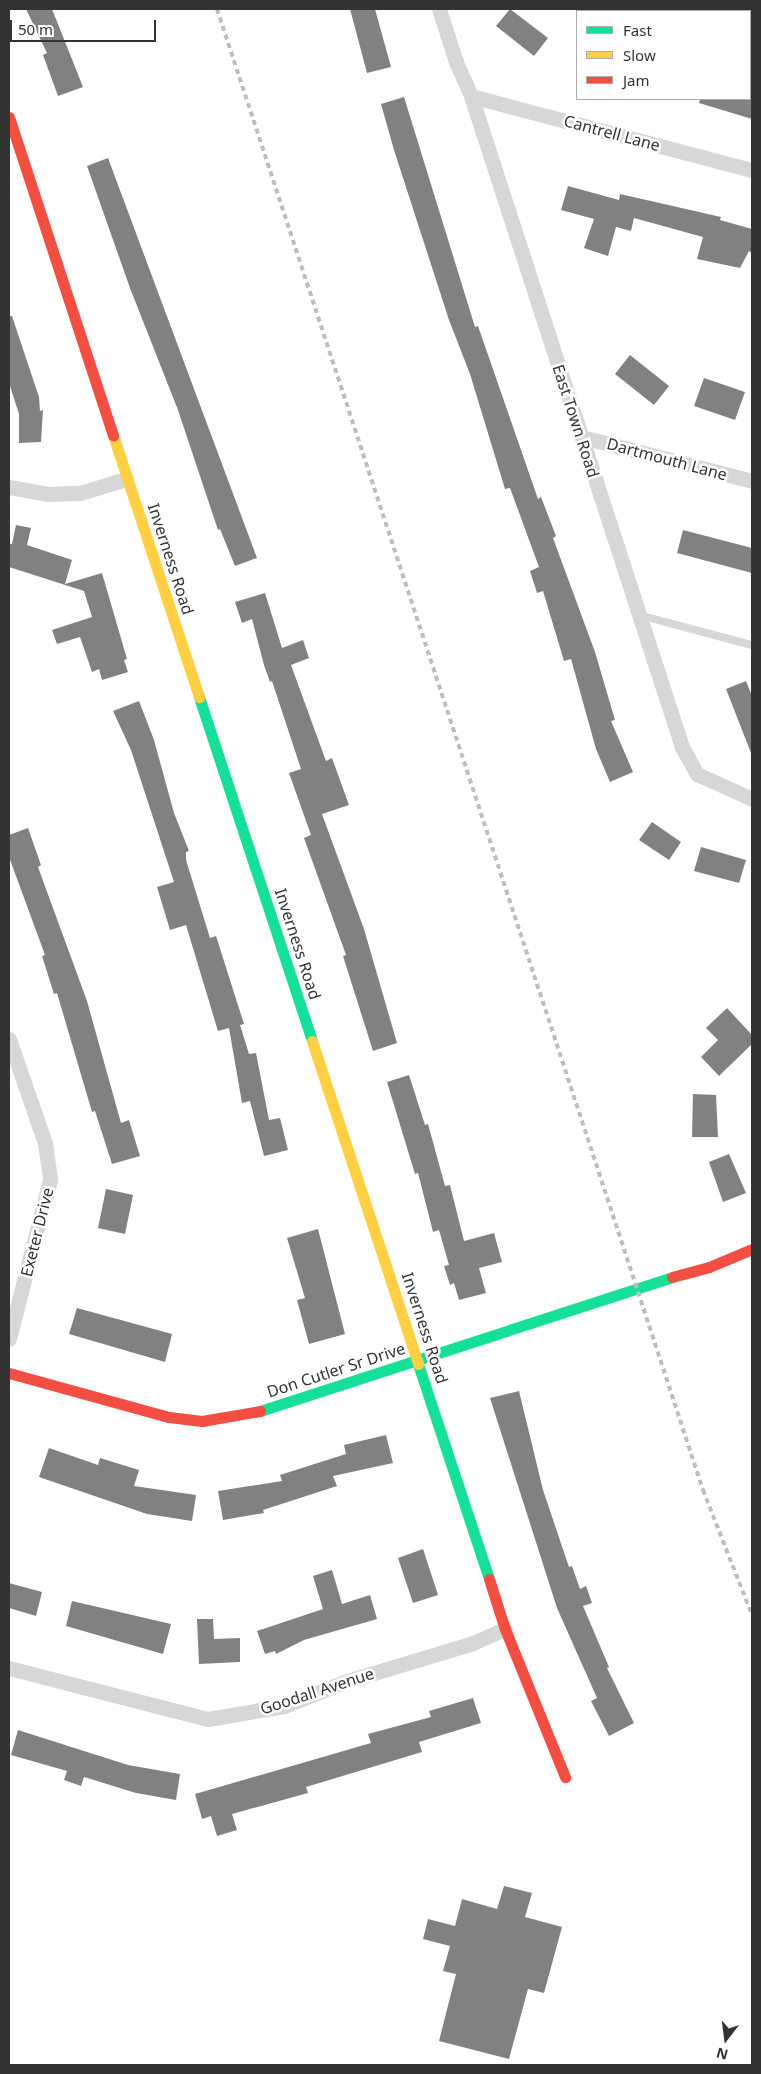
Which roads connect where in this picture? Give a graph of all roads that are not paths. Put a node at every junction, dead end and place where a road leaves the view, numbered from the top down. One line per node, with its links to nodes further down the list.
1 (439, 9): 2 (street, East Town Road)
2 (471, 96): 4 (street, Cantrell Lane); 5 (street, East Town Road)
3 (9, 117): 6 (street, Inverness Road)
4 (752, 170)
5 (582, 436): 7 (street, Dartmouth Lane); 9 (street, East Town Road)
6 (126, 478): 8 (street); 15 (street, Inverness Road)
7 (752, 481)
8 (9, 487)
9 (639, 615): 10 (lane); 11 (street, East Town Road)
10 (752, 645)
11 (752, 799)
12 (10, 1045): 14 (street, Exeter Drive)
13 (752, 1249): 15 (street, Don Cutler Sr Drive)
14 (9, 1339)
15 (418, 1362): 16 (street, Don Cutler Sr Drive); 17 (street, Inverness Road)
16 (9, 1373)
17 (505, 1629): 18 (street, Goodall Avenue); 19 (street, Inverness Road)
18 (9, 1668)
19 (565, 1777)

